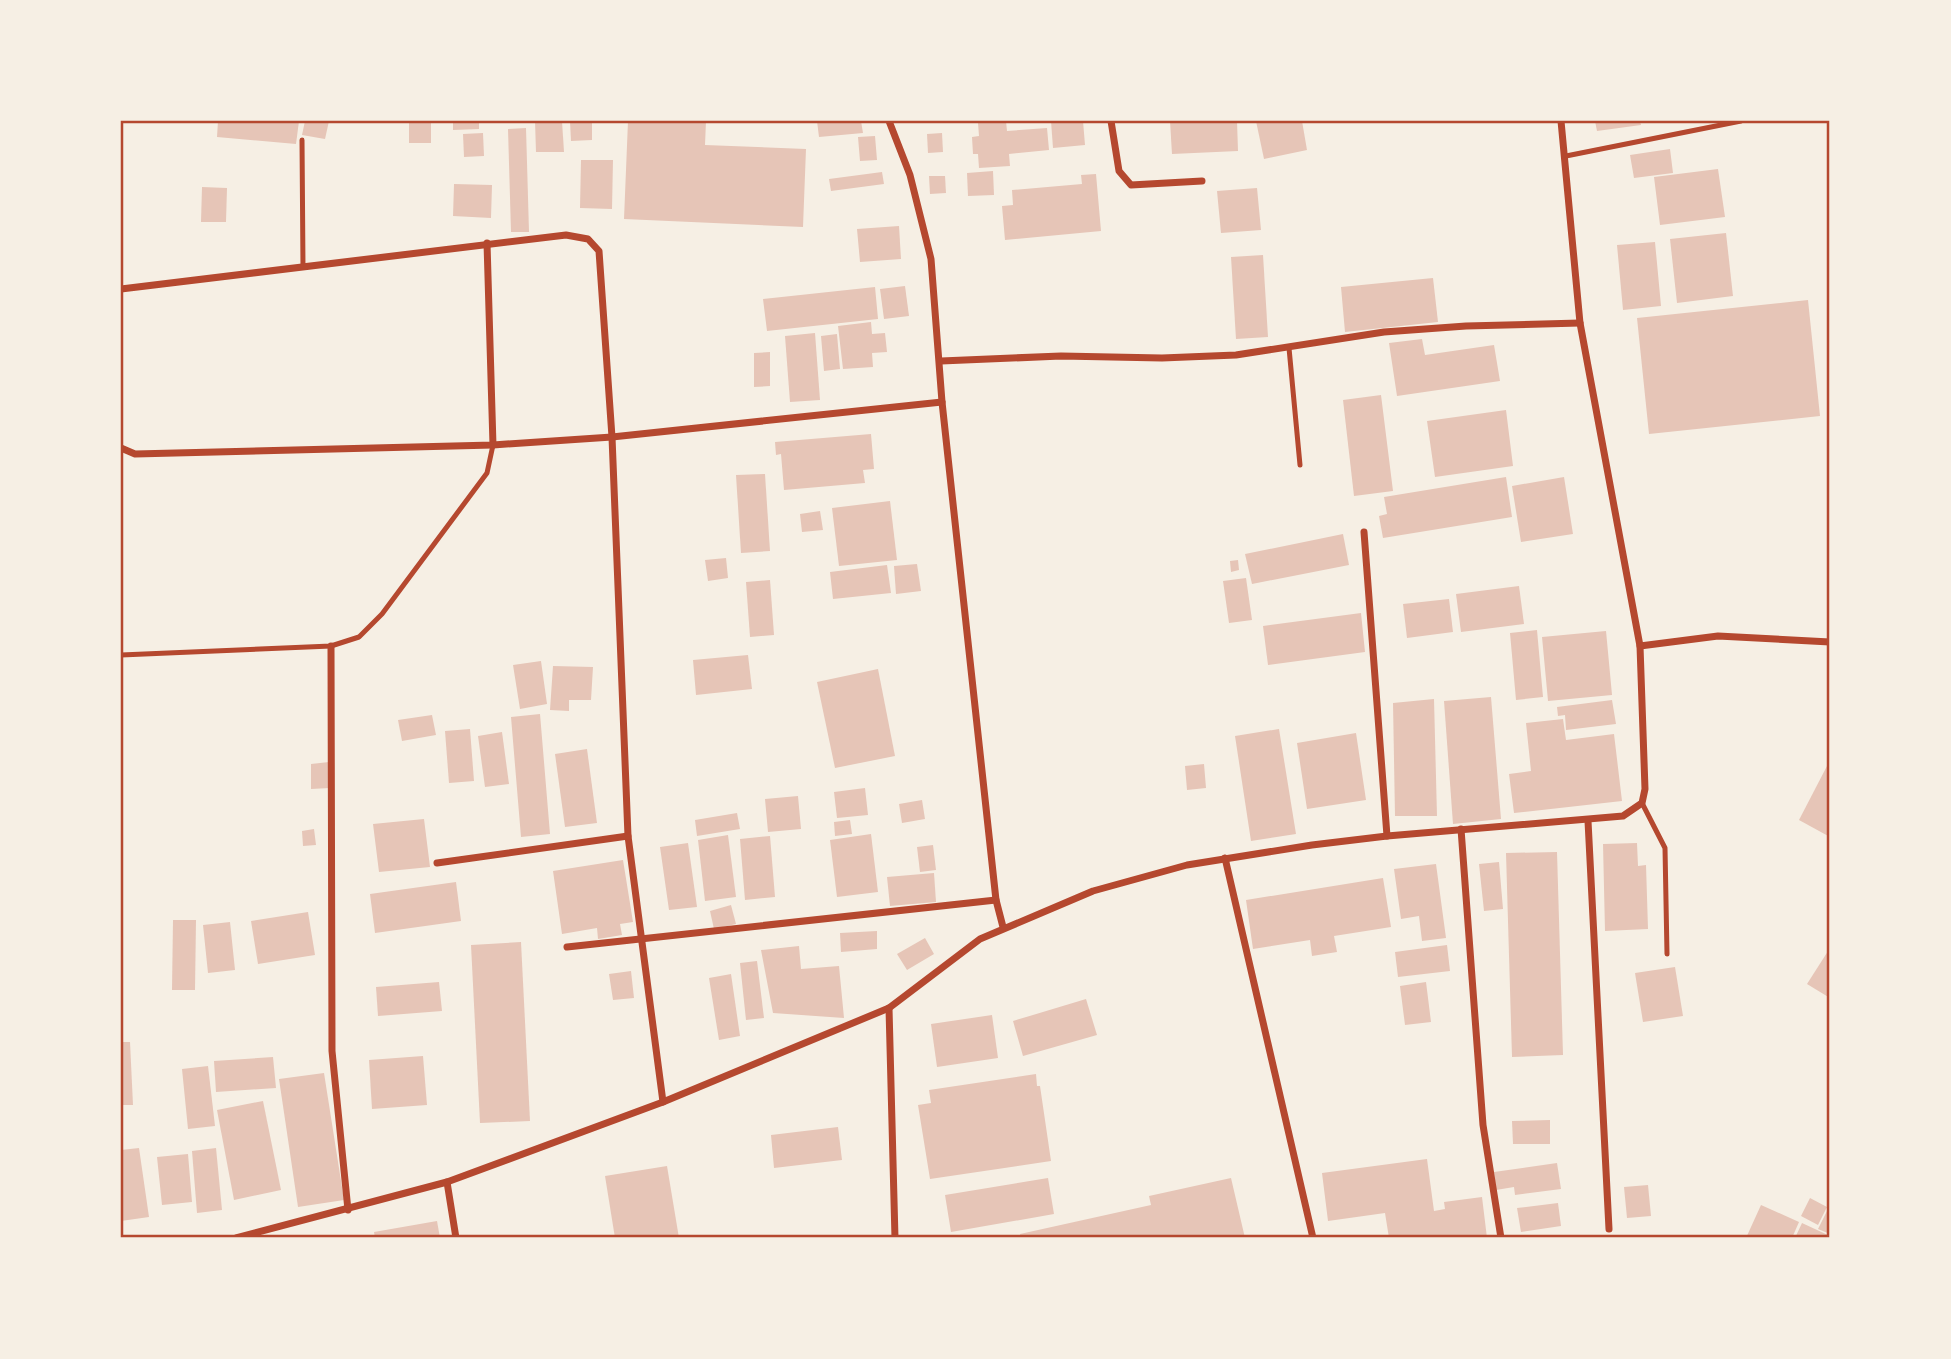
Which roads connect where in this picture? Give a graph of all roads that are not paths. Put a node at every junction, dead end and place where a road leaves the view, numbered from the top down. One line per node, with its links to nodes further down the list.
1 (889, 121): 13 (street)
2 (1111, 121): 7 (street)
3 (1561, 121): 6 (street)
4 (1741, 121): 6 (lane)
5 (302, 140): 9 (lane)
6 (1566, 156): 11 (street)
7 (1202, 181)
8 (487, 243): 9 (street); 15 (street); 16 (street)
9 (303, 267): 10 (street)
10 (121, 289)
11 (1580, 323): 12 (street); 22 (street)
12 (1289, 348): 13 (street); 18 (lane)
13 (941, 361): 14 (street)
14 (942, 402): 15 (street); 31 (street)
15 (612, 437): 16 (street); 27 (street)
16 (493, 445): 17 (street); 21 (lane)
17 (121, 448)
18 (1300, 465)
19 (1364, 532): 28 (street)
20 (1830, 642): 22 (street)
21 (331, 646): 23 (lane); 39 (street)
22 (1640, 646): 24 (street)
23 (121, 655)
24 (1642, 803): 25 (street); 35 (lane)
25 (1588, 821): 26 (street); 40 (street)
26 (1461, 830): 28 (street); 45 (street)
27 (628, 836): 30 (street); 33 (street)
28 (1387, 836): 29 (street)
29 (1225, 858): 32 (street); 44 (street)
30 (437, 863)
31 (996, 900): 32 (street); 33 (street)
32 (1003, 927): 36 (street)
33 (639, 940): 34 (street); 37 (street)
34 (567, 947)
35 (1667, 954)
36 (889, 1008): 37 (street); 43 (street)
37 (663, 1102): 38 (street)
38 (447, 1182): 39 (street); 42 (street)
39 (348, 1210): 41 (street)
40 (1609, 1229)
41 (236, 1238)
42 (456, 1238)
43 (895, 1238)
44 (1313, 1238)
45 (1501, 1238)

